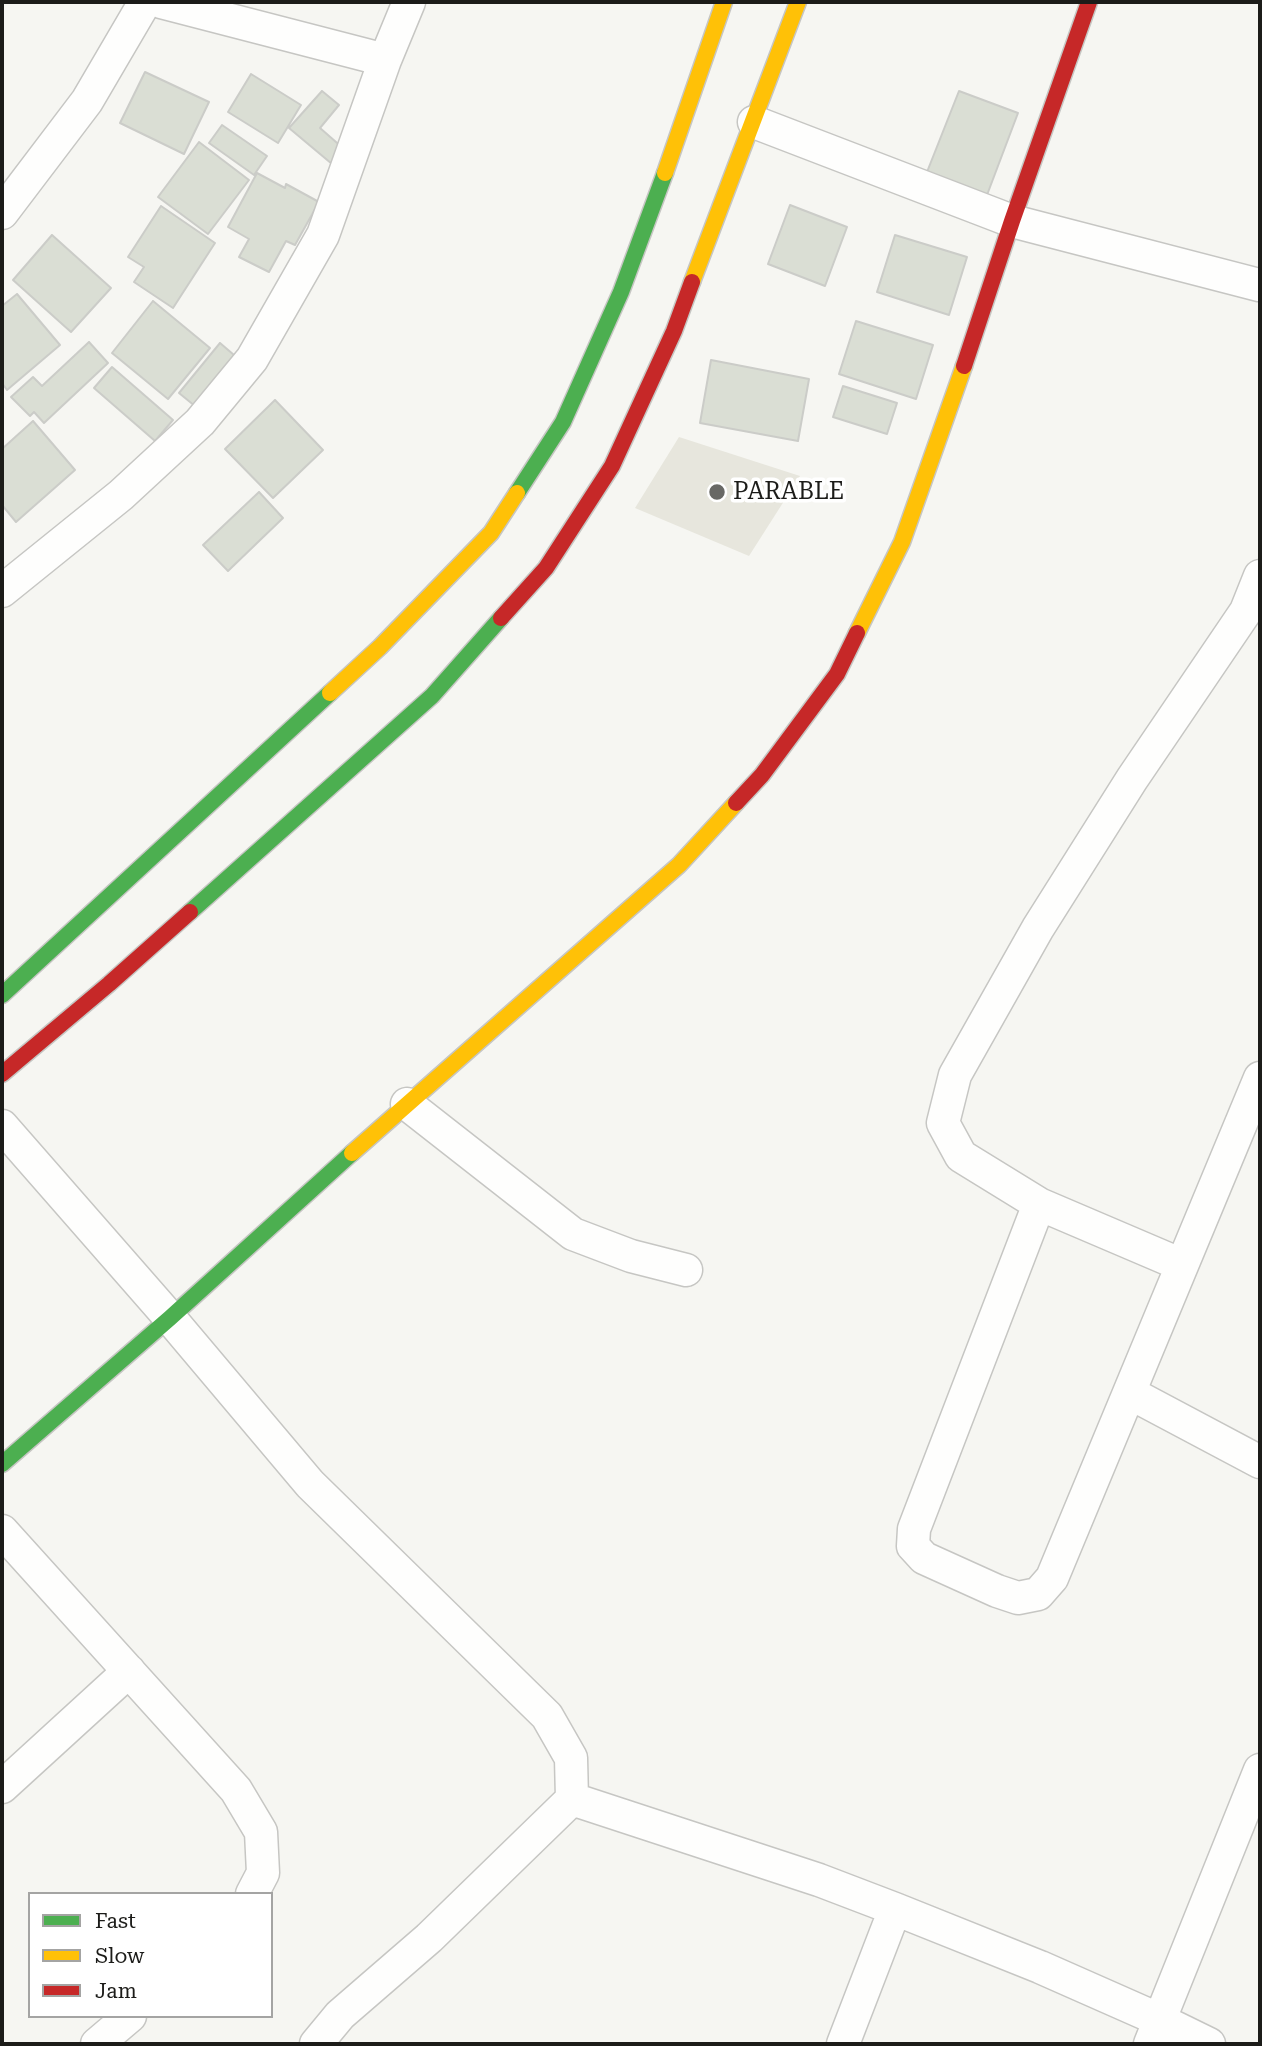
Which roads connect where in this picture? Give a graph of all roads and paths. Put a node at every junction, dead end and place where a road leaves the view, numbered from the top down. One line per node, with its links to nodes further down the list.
1 (145, 2): 9 (street)
2 (161, 2): 7 (street)
3 (409, 2): 7 (street)
4 (724, 2): 14 (street)
5 (798, 2): 8 (street)
6 (1089, 2): 10 (street)
7 (385, 60): 13 (street)
8 (754, 122): 10 (street); 15 (street)
9 (2, 213)
10 (1012, 221): 11 (street); 17 (street)
11 (1260, 285)
12 (1260, 576): 19 (street)
13 (2, 592)
14 (2, 995)
15 (2, 1074)
16 (1260, 1078): 20 (street)
17 (407, 1104): 21 (street); 22 (street)
18 (2, 1126): 22 (street)
19 (1039, 1204): 20 (street); 23 (street)
20 (1182, 1265): 23 (street)
21 (685, 1270)
22 (170, 1318): 25 (street); 30 (street)
23 (1130, 1392): 24 (street)
24 (1260, 1462)
25 (2, 1464)
26 (2, 1531): 27 (street)
27 (129, 1671): 29 (street); 31 (street)
28 (1260, 1770): 34 (street)
29 (2, 1787)
30 (572, 1799): 32 (street); 36 (street)
31 (253, 1892)
32 (895, 1909): 34 (street); 37 (street)
33 (128, 2018): 35 (street)
34 (1155, 2032): 38 (street)
35 (97, 2044)
36 (316, 2044)
37 (843, 2044)
38 (1209, 2044)

